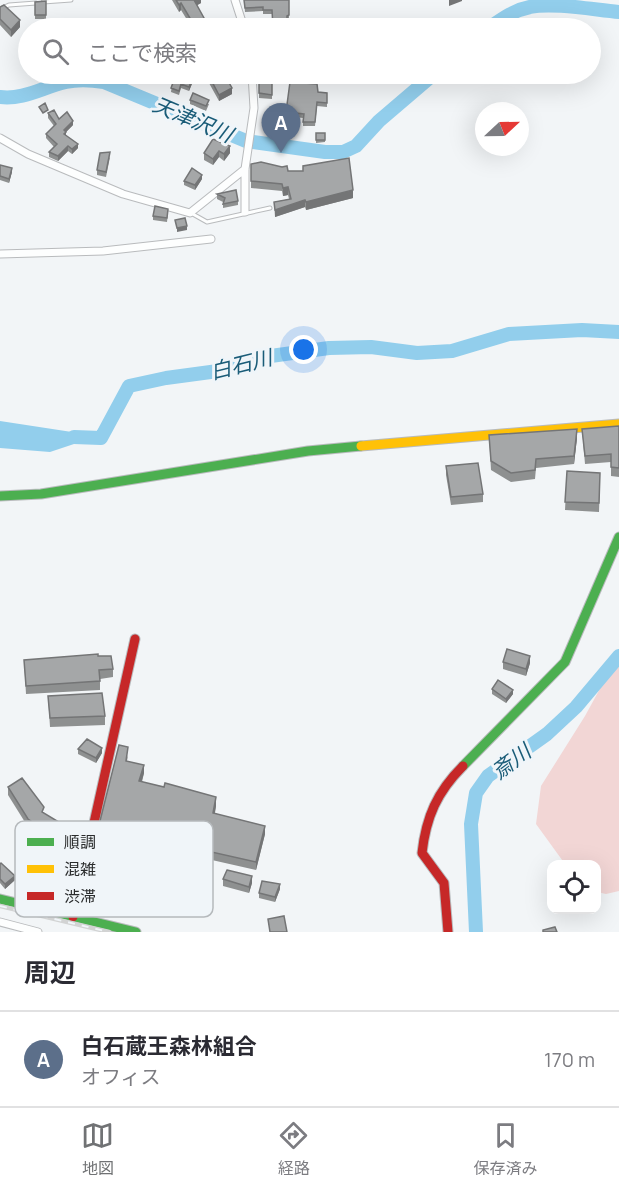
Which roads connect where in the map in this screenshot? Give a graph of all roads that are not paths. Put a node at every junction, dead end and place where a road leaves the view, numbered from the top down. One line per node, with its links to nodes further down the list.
1 (71, 0): 3 (lane)
2 (235, 0): 4 (street)
3 (0, 9)
4 (241, 18)
5 (253, 84): 7 (street)
6 (0, 138): 10 (street)
7 (244, 169): 9 (street); 10 (street)
8 (270, 208): 9 (lane)
9 (245, 212): 10 (lane)
10 (190, 213)
11 (211, 239): 12 (street)
12 (0, 254)
13 (619, 424): 14 (street)
14 (0, 496)
15 (619, 537): 24 (street)
16 (135, 639): 17 (street)
17 (94, 821)
18 (0, 898): 19 (street)
19 (15, 902)
20 (73, 917): 23 (street)
21 (0, 922): 22 (street)
22 (38, 932)
23 (136, 932)
24 (448, 932)

